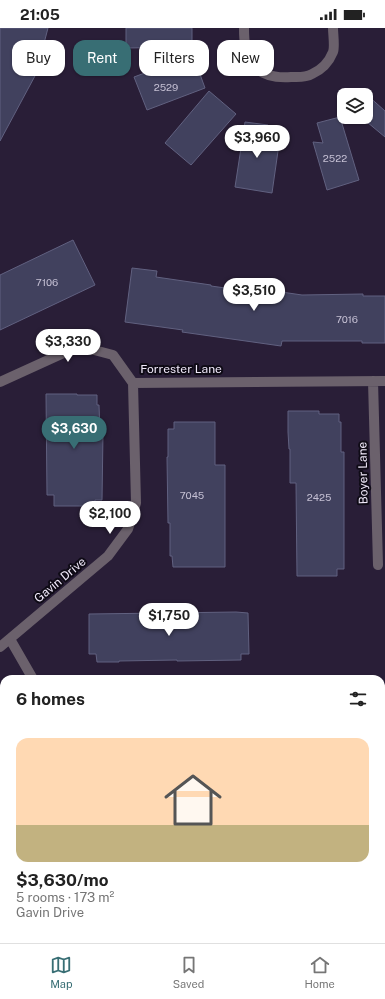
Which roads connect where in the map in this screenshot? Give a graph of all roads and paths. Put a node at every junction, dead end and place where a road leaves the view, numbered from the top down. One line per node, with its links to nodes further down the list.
1 (244, 28): 2 (street)
2 (333, 28)
3 (373, 381): 4 (street, Forrester Lane); 6 (street, Forrester Lane); 7 (street, Boyer Lane)
4 (385, 381)
5 (0, 382): 6 (street, Forrester Lane)
6 (133, 383): 8 (street, Gavin Drive)
7 (378, 565)
8 (10, 639): 9 (street, Gavin Drive); 10 (street)
9 (0, 647)
10 (31, 675)

